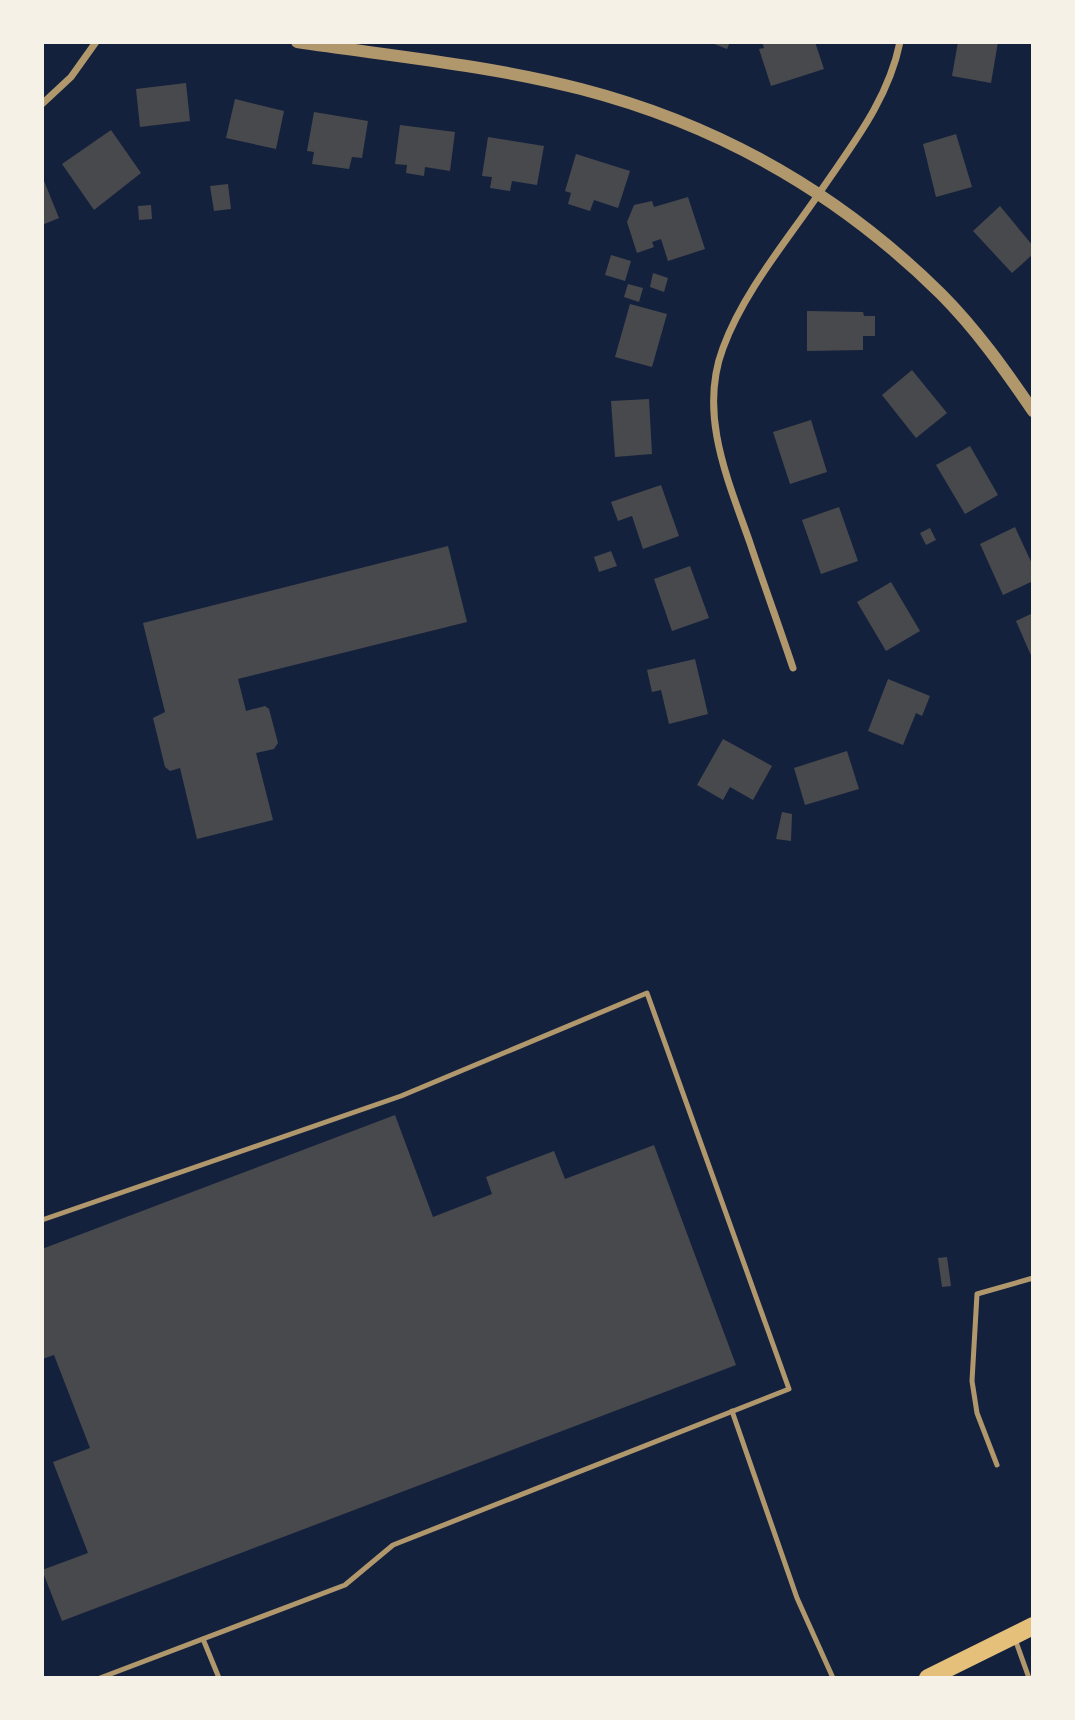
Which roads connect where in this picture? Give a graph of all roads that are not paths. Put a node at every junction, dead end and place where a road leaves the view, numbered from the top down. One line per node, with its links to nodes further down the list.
1 (96, 42): 4 (street)
2 (298, 42): 5 (street)
3 (900, 42): 5 (street)
4 (42, 104)
5 (820, 192): 6 (street); 7 (street)
6 (1033, 411)
7 (793, 668)
8 (42, 1220): 10 (lane)
9 (1033, 1278): 11 (lane)
10 (732, 1411): 14 (lane); 17 (lane)
11 (997, 1465)
12 (1033, 1626): 13 (main road)
13 (1014, 1636): 18 (main road); 19 (lane)
14 (203, 1639): 15 (lane); 16 (lane)
15 (100, 1678)
16 (219, 1678)
17 (833, 1678)
18 (928, 1678)
19 (1029, 1678)

